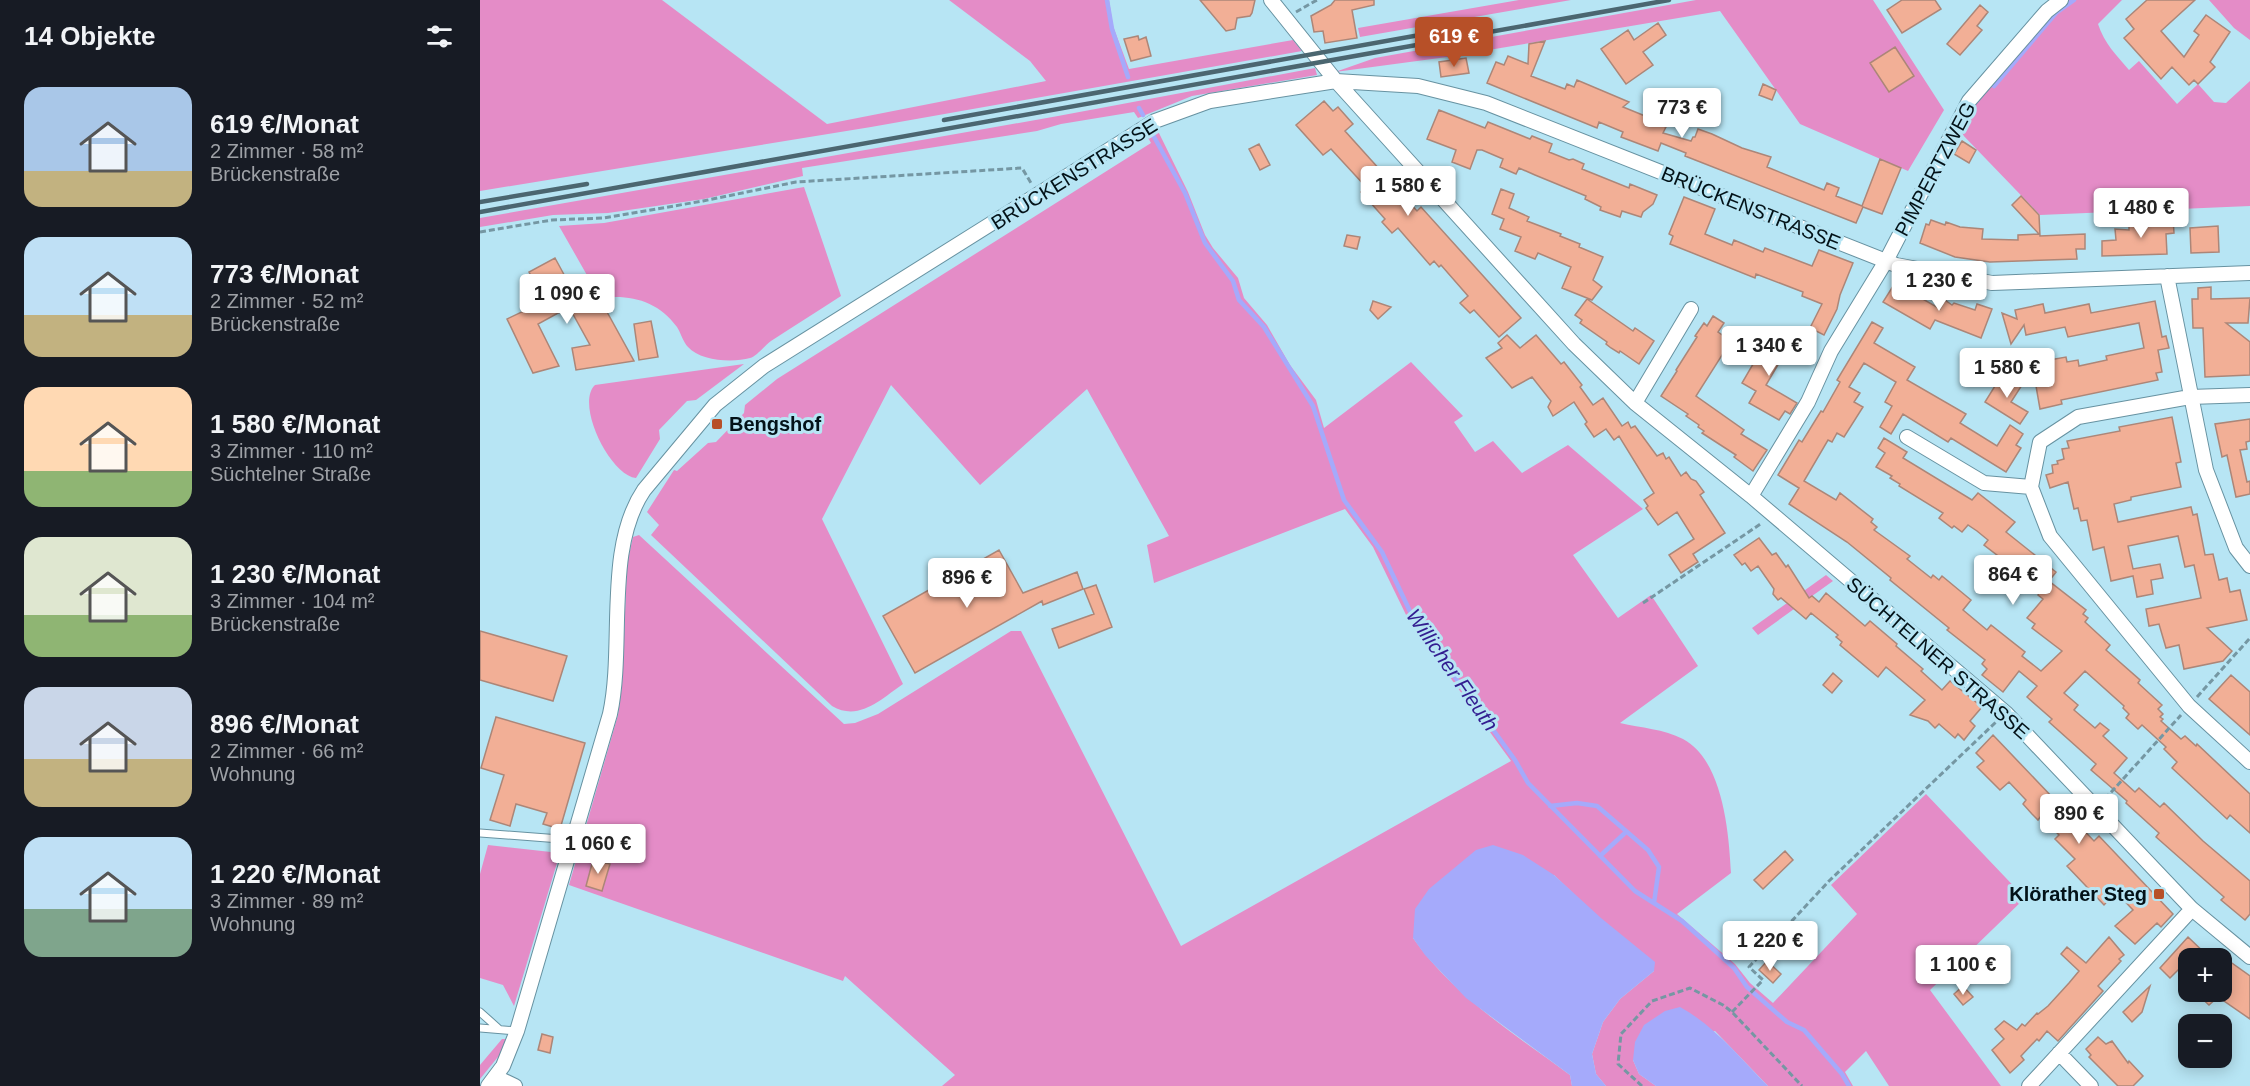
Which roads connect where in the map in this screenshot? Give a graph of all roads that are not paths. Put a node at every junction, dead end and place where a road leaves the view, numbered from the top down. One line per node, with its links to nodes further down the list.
1 (1270, 0): 3 (street, SÜCHTELNER STRASSE)
2 (2061, 0): 4 (street, PIMPERTZWEG)
3 (1336, 81): 4 (street, BRÜCKENSTRASSE); 10 (street, SÜCHTELNER STRASSE); 17 (street, BRÜCKENSTRASSE)
4 (1887, 261): 6 (street, BRÜCKENSTRASSE); 13 (street, PIMPERTZWEG)
5 (2250, 273): 6 (street, BRÜCKENSTRASSE)
6 (2167, 276): 9 (street)
7 (1691, 309): 10 (street)
8 (2250, 395): 9 (street)
9 (2190, 397): 12 (street); 14 (street)
10 (1635, 403): 13 (street, SÜCHTELNER STRASSE)
11 (1907, 437): 12 (street)
12 (2031, 488): 15 (street)
13 (1750, 496): 18 (street, SÜCHTELNER STRASSE)
14 (2250, 566)
15 (2250, 762)
16 (480, 833): 17 (lane)
17 (574, 840): 23 (street, BRÜCKENSTRASSE)
18 (2192, 909): 19 (street, SÜCHTELNER STRASSE); 24 (street)
19 (2250, 957)
20 (480, 1012): 22 (lane)
21 (480, 1028): 22 (lane)
22 (499, 1029): 23 (lane)
23 (517, 1031): 25 (street, BRÜCKENSTRASSE)
24 (2059, 1053): 27 (street); 28 (street)
25 (492, 1081): 26 (street)
26 (514, 1086)
27 (2029, 1086)
28 (2091, 1086)

